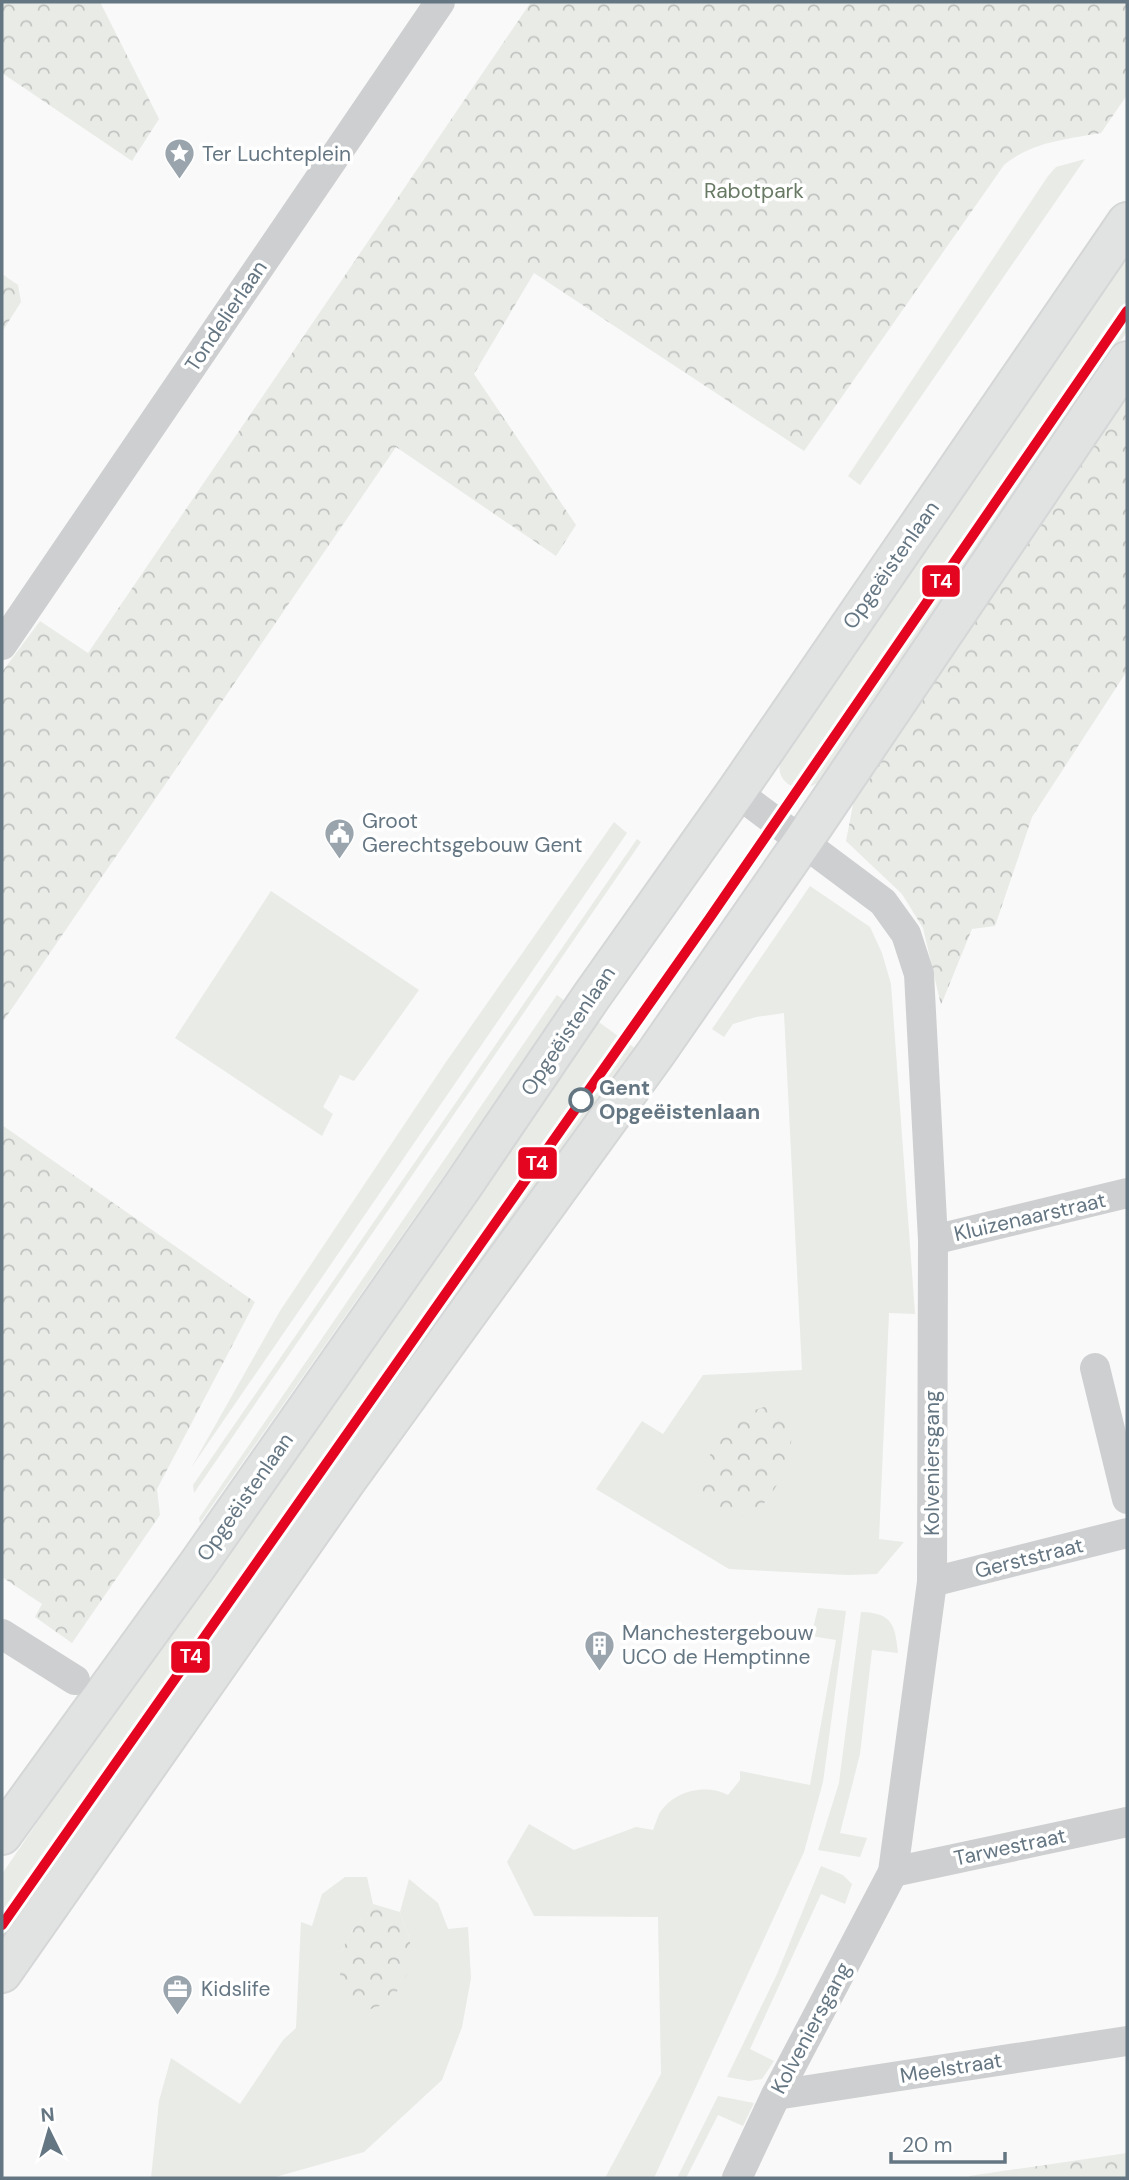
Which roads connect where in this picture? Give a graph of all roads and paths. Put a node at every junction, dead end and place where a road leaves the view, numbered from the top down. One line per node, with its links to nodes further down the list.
1 (440, 2): 4 (street, Tondelierlaan)
2 (1127, 222): 5 (main road, Opgeëistenlaan)
3 (1127, 361): 6 (main road)
4 (5, 630)
5 (736, 792): 6 (street, Kolveniersgang); 16 (main road, Opgeëistenlaan)
6 (803, 841): 8 (street, Kolveniersgang); 18 (main road)
7 (1127, 1193): 8 (street, Kluizenaarstraat)
8 (933, 1240): 12 (street, Kolveniersgang)
9 (1095, 1368): 10 (street)
10 (1127, 1499)
11 (1127, 1533): 12 (street, Gerststraat)
12 (932, 1582): 17 (street, Kolveniersgang)
13 (2, 1634): 14 (street)
14 (75, 1681)
15 (1127, 1822): 17 (street, Tarwestraat)
16 (2, 1835)
17 (893, 1872): 20 (street, Kolveniersgang)
18 (2, 1973)
19 (1127, 2041): 20 (street, Meelstraat)
20 (776, 2095): 21 (street, Kolveniersgang)
21 (737, 2178)

